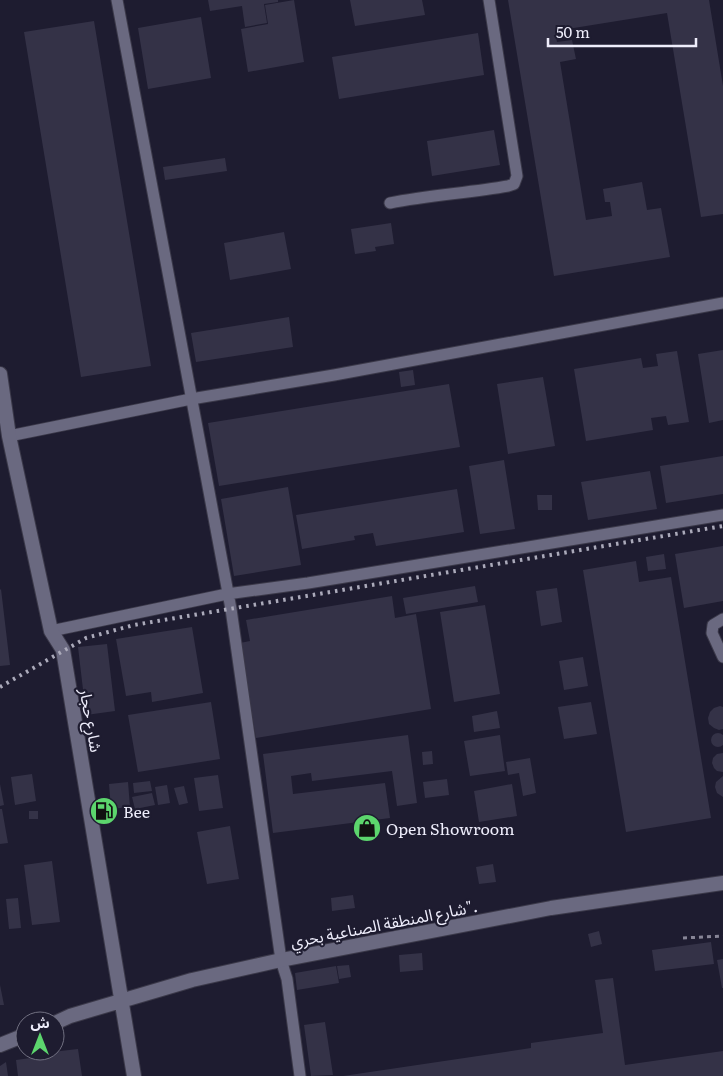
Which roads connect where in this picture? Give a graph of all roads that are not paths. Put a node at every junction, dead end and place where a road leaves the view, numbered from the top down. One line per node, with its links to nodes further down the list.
1 (116, 0): 6 (lane)
2 (489, 0): 3 (lane)
3 (390, 203)
4 (723, 303): 6 (lane)
5 (0, 374): 7 (street, شارع حجار)
6 (191, 399): 7 (lane); 9 (lane)
7 (9, 436): 11 (street, شارع حجار)
8 (723, 515): 9 (lane)
9 (227, 594): 11 (lane); 14 (lane)
10 (723, 619): 12 (lane)
11 (51, 631): 15 (street, شارع حجار)
12 (723, 657)
13 (723, 883): 14 (street, شارع المنطقة الصناعية بحري".)
14 (281, 960): 15 (street, شارع المنطقة الصناعية بحري".); 20 (lane)
15 (122, 1001): 16 (street, شارع المنطقة الصناعية بحري".); 19 (street, شارع حجار)
16 (65, 1018)
17 (15, 1039): 18 (street)
18 (0, 1046)
19 (134, 1076)
20 (300, 1076)

